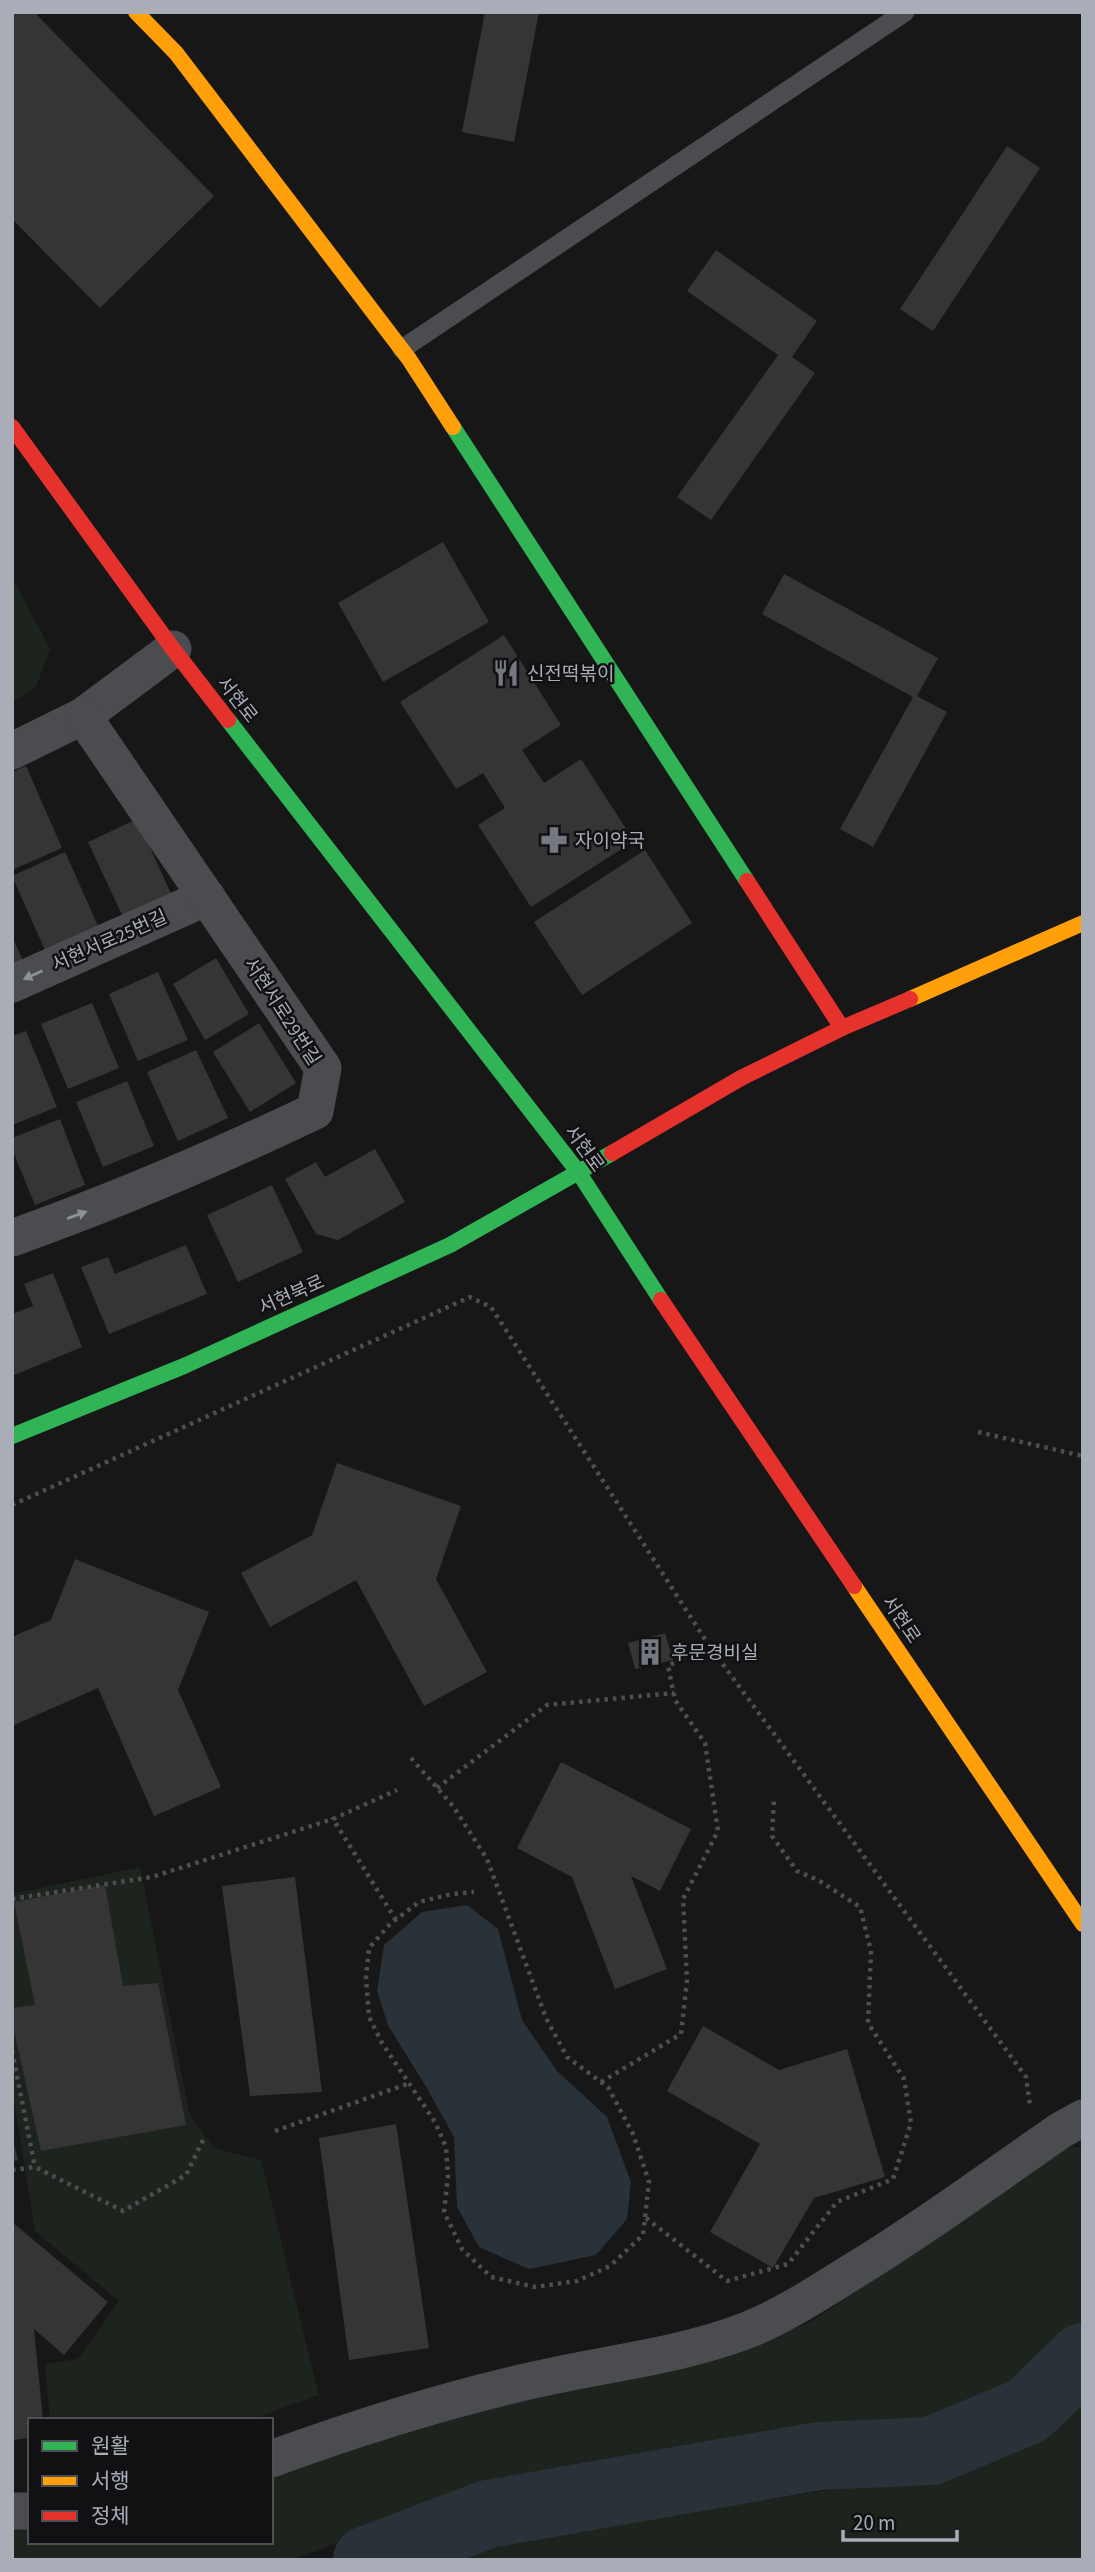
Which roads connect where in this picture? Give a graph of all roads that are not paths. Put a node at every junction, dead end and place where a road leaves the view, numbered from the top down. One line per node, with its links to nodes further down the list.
1 (135, 12): 3 (street)
2 (905, 12): 3 (lane)
3 (402, 349): 11 (street)
4 (12, 426): 5 (street, 서현로)
5 (173, 649): 6 (street); 12 (street, 서현로)
6 (83, 716): 7 (street); 8 (street, 서현서로29번길)
7 (12, 751)
8 (207, 897): 10 (street, 서현서로25번길, one-way to 10); 13 (street, 서현서로29번길, one-way to 8)
9 (1083, 923): 11 (street, 서현북로)
10 (12, 984)
11 (842, 1028): 12 (street, 서현북로)
12 (579, 1173): 14 (street, 서현북로); 15 (street, 서현로)
13 (12, 1238)
14 (12, 1436)
15 (1083, 1924)
16 (1083, 2118): 17 (street)
17 (273, 2458)

